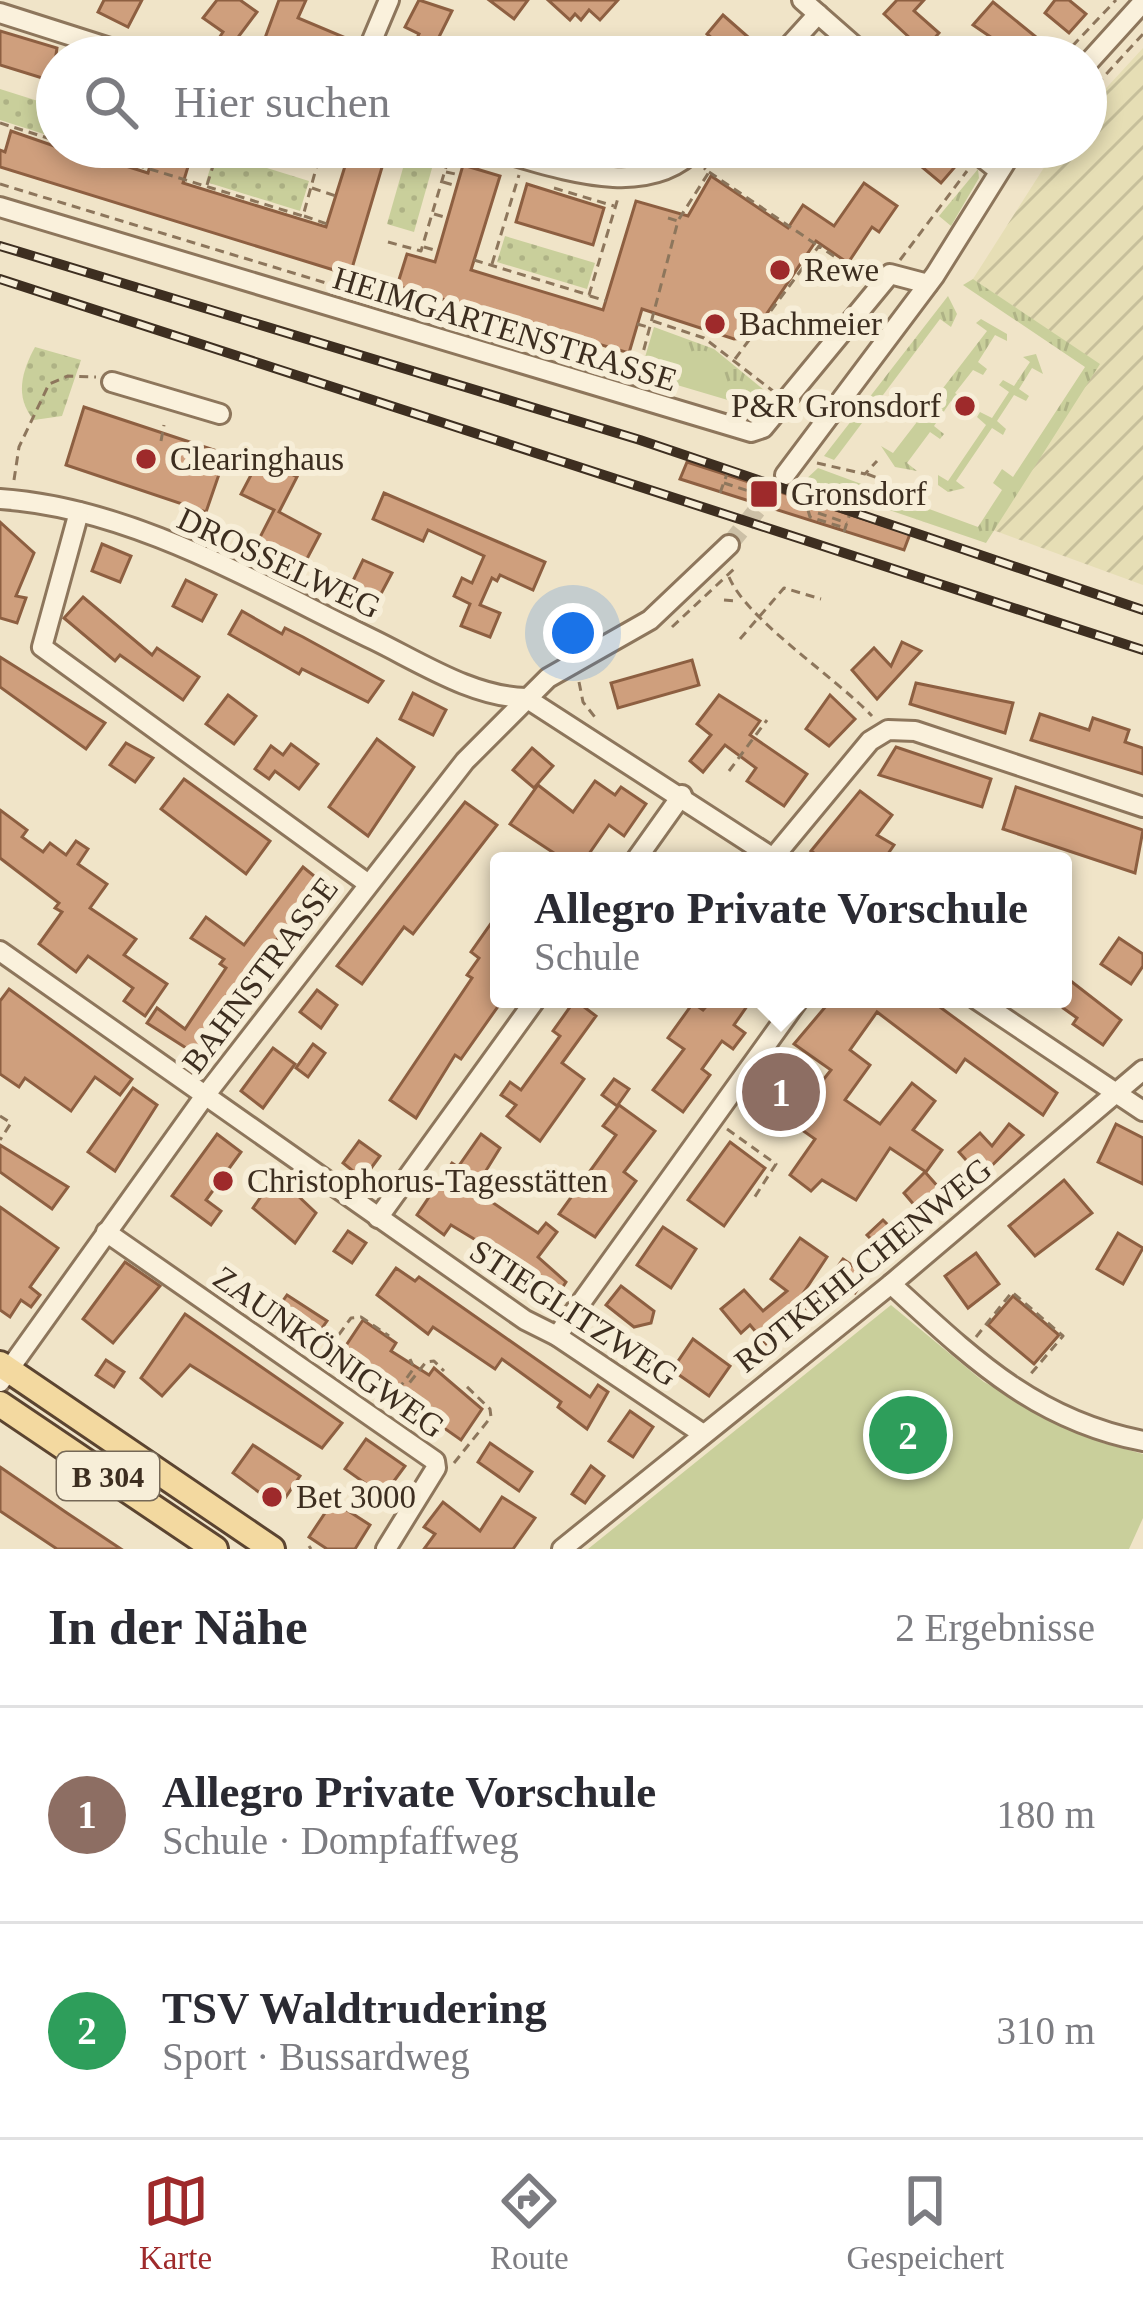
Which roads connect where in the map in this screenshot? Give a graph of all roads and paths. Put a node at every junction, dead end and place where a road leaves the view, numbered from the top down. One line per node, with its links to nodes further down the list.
1 (389, 0): 9 (street)
2 (802, 0): 6 (street)
3 (1116, 0): 12 (path)
4 (1143, 2): 13 (street)
5 (0, 13): 8 (street)
6 (818, 14): 10 (street); 11 (street)
7 (1143, 34): 14 (path)
8 (72, 36)
9 (374, 36)
10 (798, 36)
11 (843, 36)
12 (1082, 36)
13 (1107, 42)
14 (1107, 73)
15 (0, 123): 16 (path)
16 (36, 134)
17 (148, 168): 37 (path)
18 (213, 168): 37 (path)
19 (316, 168): 39 (path)
20 (446, 168): 29 (path)
21 (522, 168): 59 (path)
22 (523, 168): 35 (path)
23 (531, 168): 33 (street)
24 (651, 168): 33 (street)
25 (706, 168): 31 (path)
26 (962, 168): 61 (path)
27 (995, 168): 30 (street)
28 (1001, 168): 30 (street)
29 (445, 171): 32 (path); 34 (path)
30 (999, 171): 63 (street)
31 (709, 172): 48 (path); 54 (path)
32 (460, 175)
33 (624, 178): 42 (path)
34 (442, 182): 38 (path); 44 (path)
35 (535, 182)
36 (0, 184): 65 (path)
37 (207, 186): 45 (path)
38 (457, 186)
39 (310, 187): 41 (path); 45 (path)
40 (551, 187): 42 (path)
41 (336, 196)
42 (616, 206): 68 (path)
43 (0, 207): 76 (street, HEIMGARTENSTRASSE)
44 (432, 213): 46 (path); 53 (path)
45 (303, 215): 49 (path)
46 (448, 218)
47 (668, 218): 48 (path)
48 (678, 220): 51 (path)
49 (327, 224)
50 (663, 238): 51 (path)
51 (673, 240): 58 (path)
52 (388, 242): 53 (path)
53 (423, 246): 55 (path)
54 (819, 246): 61 (path); 74 (path)
55 (438, 251)
56 (474, 260): 59 (path)
57 (656, 262): 58 (path)
58 (666, 265): 67 (path)
59 (491, 266): 60 (path)
60 (515, 273): 62 (path); 66 (path)
61 (884, 280): 63 (street); 77 (street, HEIMGARTENSTRASSE)
62 (512, 282)
63 (928, 284): 85 (street)
64 (648, 288): 67 (path)
65 (357, 290)
66 (574, 291): 68 (path); 69 (path)
67 (659, 291): 71 (path)
68 (589, 295): 70 (path)
69 (572, 301)
70 (606, 301)
71 (652, 320): 73 (path); 74 (path)
72 (638, 324): 73 (path)
73 (650, 327): 76 (path)
74 (735, 359): 77 (path)
75 (112, 382): 78 (street); 90 (path)
76 (631, 398): 77 (street, HEIMGARTENSTRASSE)
77 (785, 402)
78 (220, 414)
79 (164, 425): 80 (path)
80 (161, 441)
81 (877, 461): 84 (path)
82 (815, 463): 84 (path)
83 (727, 474): 87 (path)
84 (865, 474): 86 (path)
85 (785, 476)
86 (883, 480)
87 (724, 483): 88 (path); 89 (path)
88 (752, 492)
89 (720, 493)
90 (6, 499): 92 (street, DROSSELWEG)
91 (808, 510): 95 (path)
92 (79, 512): 105 (street, DROSSELWEG); 115 (street)
93 (818, 513): 95 (path)
94 (850, 513): 95 (path)
95 (845, 528)
96 (736, 549): 97 (path); 105 (street, BAHNSTRASSE)
97 (729, 578): 100 (path); 101 (path)
98 (821, 599): 102 (path)
99 (724, 600): 100 (path)
100 (740, 602): 102 (path)
101 (694, 612)
102 (759, 617): 103 (path); 108 (path)
103 (740, 639)
104 (578, 675): 107 (path)
105 (526, 698): 110 (street, DROSSELWEG); 115 (street, BAHNSTRASSE)
106 (766, 720): 109 (path)
107 (603, 729)
108 (887, 730): 111 (street); 114 (street)
109 (729, 771)
110 (682, 795): 112 (street); 113 (street, DROSSELWEG)
111 (1143, 806)
112 (641, 852)
113 (766, 852)
114 (782, 852)
115 (367, 883): 122 (street, BAHNSTRASSE)
116 (0, 951): 122 (street, STIEGLITZWEG)
117 (530, 1008): 128 (street)
118 (793, 1008): 132 (street)
119 (989, 1008): 121 (street)
120 (1143, 1070): 121 (street, ROTKEHLCHENWEG)
121 (1113, 1096): 123 (street); 130 (street, ROTKEHLCHENWEG)
122 (205, 1097): 128 (street, STIEGLITZWEG); 129 (street, BAHNSTRASSE)
123 (1143, 1112)
124 (0, 1116): 126 (path)
125 (721, 1126): 127 (path)
126 (0, 1140)
127 (754, 1198)
128 (378, 1218): 132 (street, STIEGLITZWEG)
129 (106, 1232): 136 (street, BAHNSTRASSE); 137 (street, ZAUNKÖNIGWEG)
130 (891, 1284): 142 (street, ROTKEHLCHENWEG); 143 (street)
131 (389, 1336): 137 (path)
132 (557, 1336): 142 (street, STIEGLITZWEG)
133 (971, 1342): 139 (path)
134 (410, 1359): 141 (path)
135 (444, 1371): 141 (path)
136 (3, 1372): 146 (main road, B 304)
137 (312, 1375): 141 (street, ZAUNKÖNIGWEG)
138 (463, 1383): 144 (path)
139 (1022, 1384)
140 (0, 1404): 145 (main road, B 304)
141 (379, 1421): 144 (street, ZAUNKÖNIGWEG)
142 (703, 1433): 148 (street, ROTKEHLCHENWEG)
143 (1143, 1441)
144 (436, 1468): 147 (street, ZAUNKÖNIGWEG)
145 (215, 1549)
146 (272, 1549)
147 (386, 1549)
148 (562, 1549)

